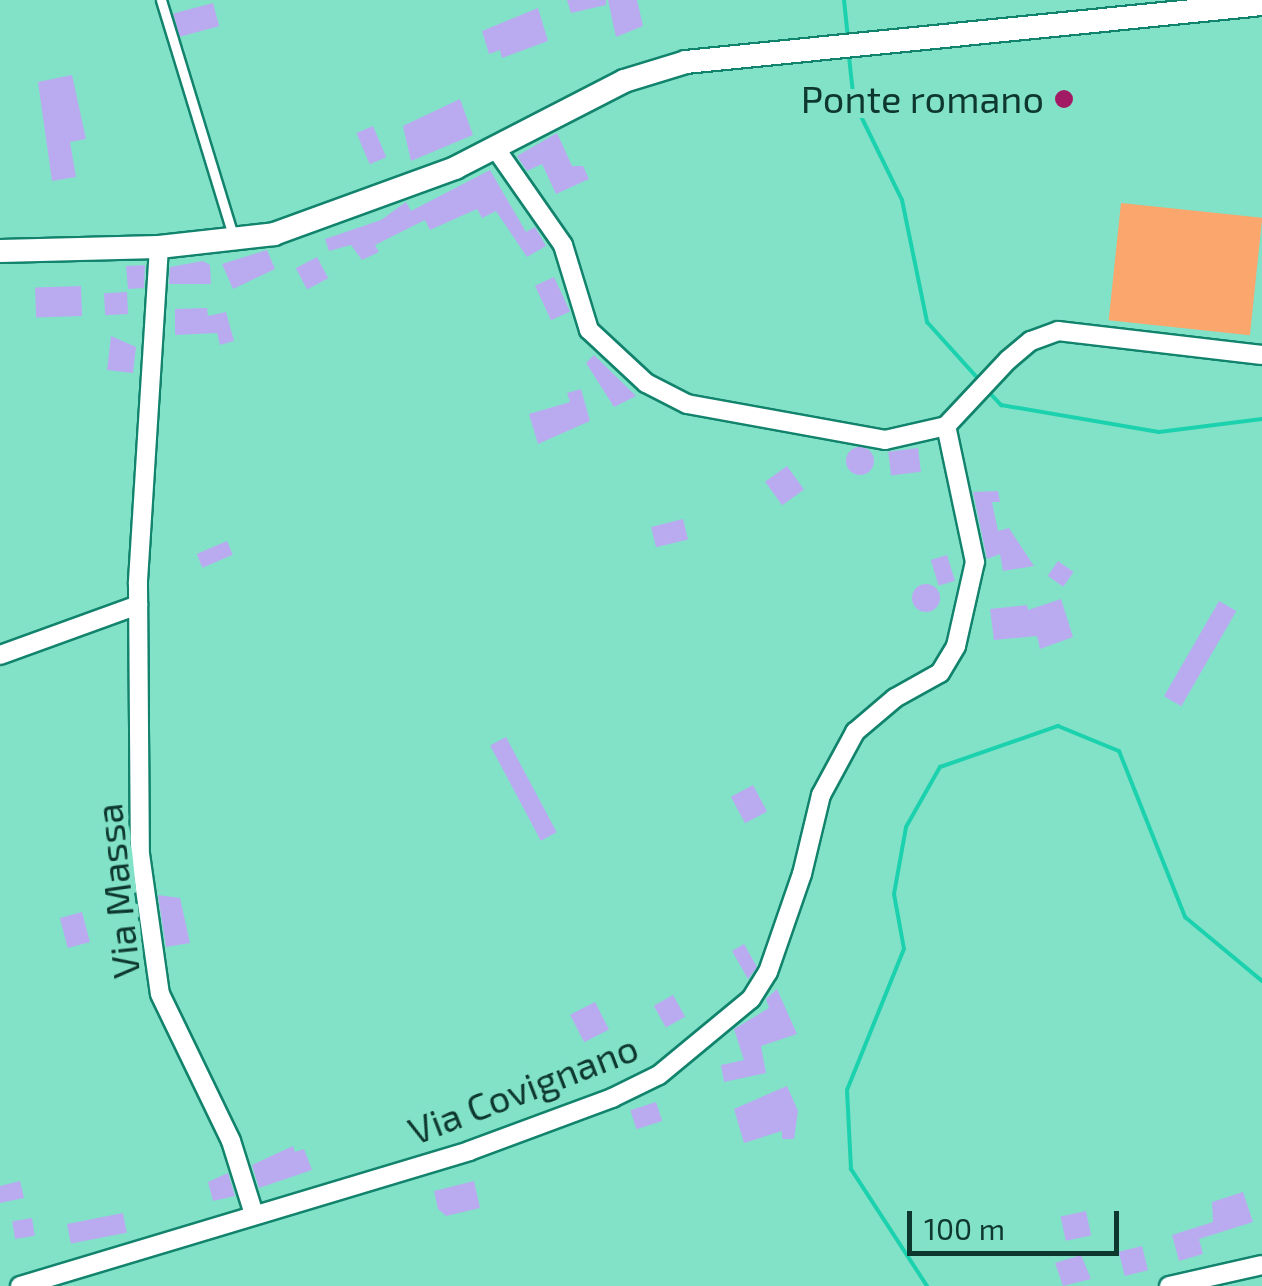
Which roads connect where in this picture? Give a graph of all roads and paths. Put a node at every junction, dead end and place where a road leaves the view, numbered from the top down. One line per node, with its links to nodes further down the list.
1 (160, 0): 4 (lane)
2 (1262, 4): 3 (street)
3 (496, 148): 4 (street); 8 (street)
4 (234, 241): 5 (street)
5 (160, 247): 6 (street); 9 (street, Via Massa)
6 (0, 251)
7 (1262, 355): 8 (street)
8 (946, 426): 11 (street, Via Covignano)
9 (138, 605): 10 (street); 11 (street, Via Massa)
10 (0, 655)
11 (253, 1211): 13 (street, Via Covignano)
12 (1262, 1265): 14 (street)
13 (20, 1286)
14 (1169, 1286)

